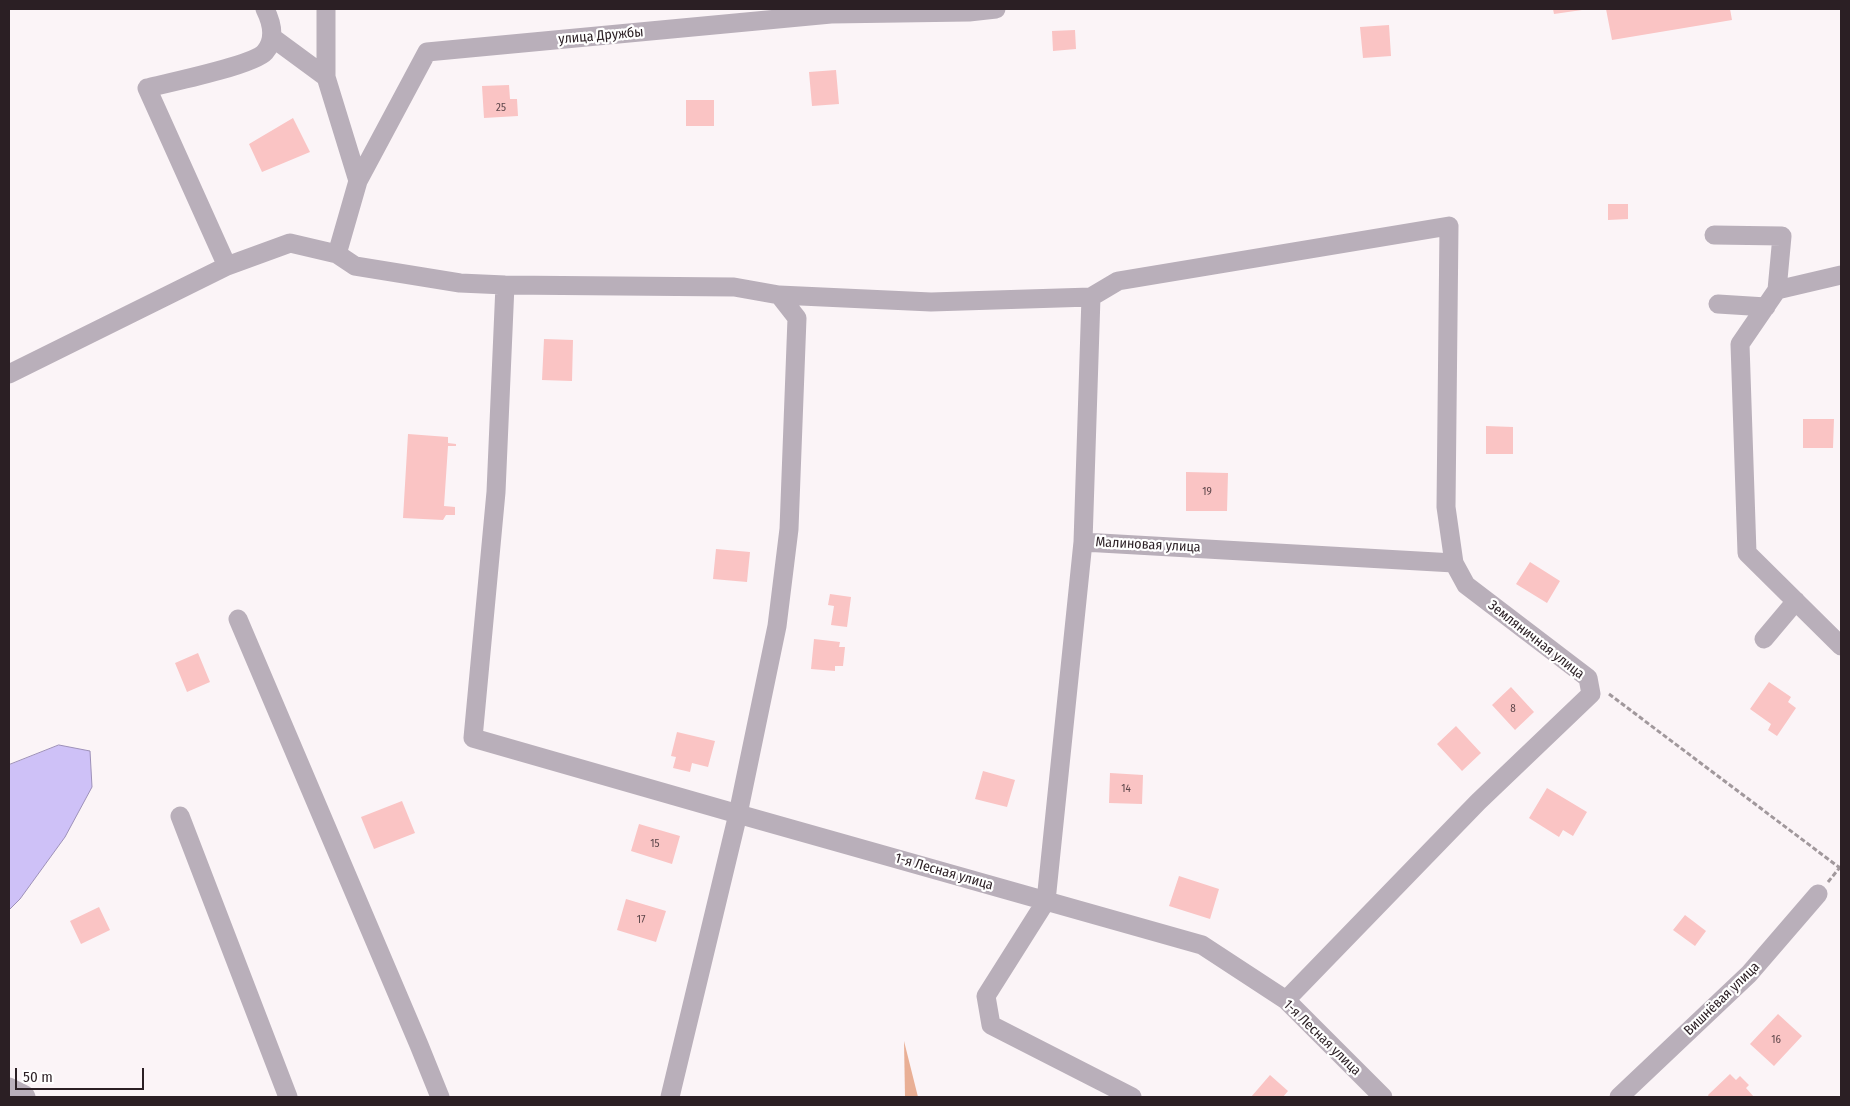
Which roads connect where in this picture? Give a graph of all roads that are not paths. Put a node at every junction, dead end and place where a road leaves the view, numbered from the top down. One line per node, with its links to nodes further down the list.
1 (265, 9): 4 (street)
2 (326, 9): 5 (street)
3 (996, 9): 6 (street, улица Дружбы)
4 (273, 38): 5 (street); 9 (street)
5 (326, 77): 6 (street)
6 (358, 181): 8 (street, улица Дружбы)
7 (1714, 235): 12 (street)
8 (337, 254): 9 (street); 11 (street)
9 (227, 266): 17 (street)
10 (1841, 275): 12 (street)
11 (505, 285): 13 (street); 24 (street, 1-я Лесная улица)
12 (1777, 290): 16 (street)
13 (779, 295): 14 (street); 24 (street)
14 (1090, 296): 18 (street); 19 (street, Земляничная улица)
15 (1718, 304): 16 (street)
16 (1766, 307): 20 (street)
17 (9, 374)
18 (1083, 542): 19 (street, Малиновая улица); 27 (street, Малиновая улица)
19 (1454, 563): 28 (street, Земляничная улица)
20 (1796, 601): 22 (street); 23 (street)
21 (238, 619): 32 (street)
22 (1838, 636)
23 (1764, 639)
24 (738, 814): 27 (street, 1-я Лесная улица); 33 (street)
25 (180, 816): 31 (street)
26 (1818, 894): 36 (street, Вишнёвая улица)
27 (1046, 901): 28 (street, 1-я Лесная улица); 34 (street)
28 (1286, 1000): 35 (street, 1-я Лесная улица)
29 (9, 1087): 30 (street)
30 (26, 1097)
31 (288, 1097)
32 (440, 1097)
33 (670, 1097)
34 (1132, 1097)
35 (1383, 1097)
36 (1619, 1097)

